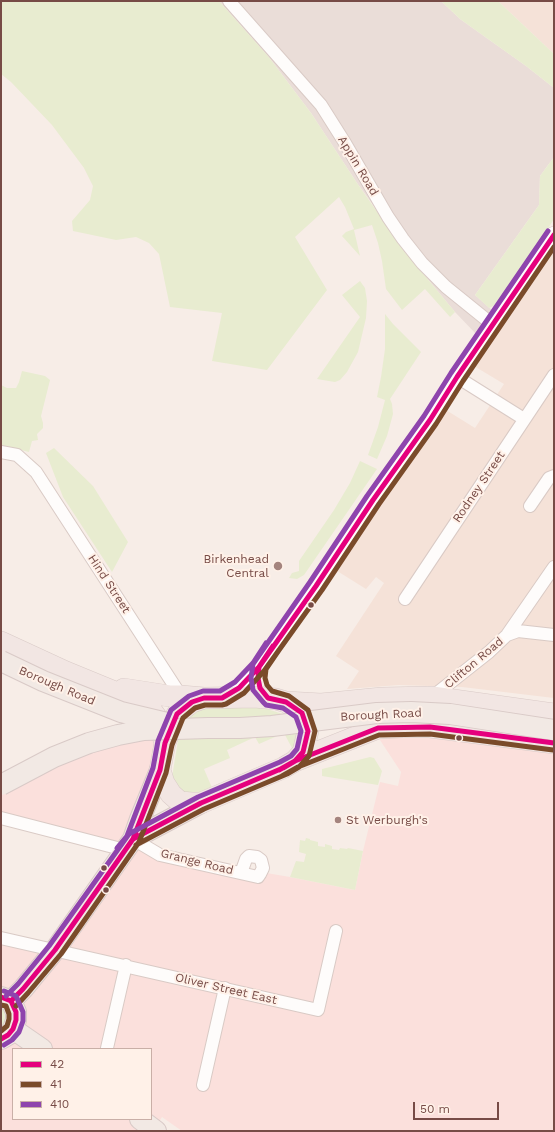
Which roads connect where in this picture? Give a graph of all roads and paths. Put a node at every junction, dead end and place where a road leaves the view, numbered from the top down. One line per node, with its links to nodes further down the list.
1 (229, 1): 3 (street, Appin Road)
2 (554, 234): 3 (main road)
3 (493, 325): 5 (main road)
4 (554, 375): 6 (street, Rodney Street)
5 (457, 377): 6 (street); 16 (main road)
6 (524, 419): 11 (street, Rodney Street)
7 (1, 452): 18 (street, Hind Street)
8 (554, 476): 9 (street)
9 (530, 506)
10 (554, 567): 12 (street, Clifton Road)
11 (405, 599)
12 (507, 635): 13 (street); 19 (street, Clifton Road)
13 (554, 635)
14 (1, 642): 17 (highway, Borough Road)
15 (1, 661): 23 (main road, Borough Road, bridge)
16 (259, 666): 20 (main road); 21 (main road)
17 (100, 686): 18 (highway); 25 (highway)
18 (181, 696): 20 (highway)
19 (432, 697): 21 (highway, Borough Road); 22 (highway, Borough Road)
20 (213, 698): 21 (highway); 25 (highway)
21 (277, 700): 27 (highway)
22 (554, 714)
23 (208, 728): 24 (main road, Borough Road, bridge); 29 (main road, Borough Road, bridge)
24 (554, 730)
25 (165, 743): 28 (highway)
26 (554, 743): 27 (highway, Borough Road)
27 (295, 761): 30 (highway)
28 (160, 770): 30 (highway); 32 (main road)
29 (1, 785)
30 (202, 803): 32 (main road)
31 (1, 818): 32 (street, Grange Road)
32 (129, 844): 33 (street, Grange Road); 36 (main road)
33 (241, 873)
34 (336, 931): 38 (street, Oliver Street East)
35 (1, 938): 36 (street, Oliver Street East)
36 (55, 950): 37 (street, Oliver Street East); 39 (main road)
37 (126, 965): 38 (street, Oliver Street East); 41 (street)
38 (225, 988): 42 (street)
39 (8, 1016): 40 (main road)
40 (41, 1048)
41 (107, 1048)
42 (203, 1085)
43 (141, 1120): 44 (main road)
44 (156, 1131)

